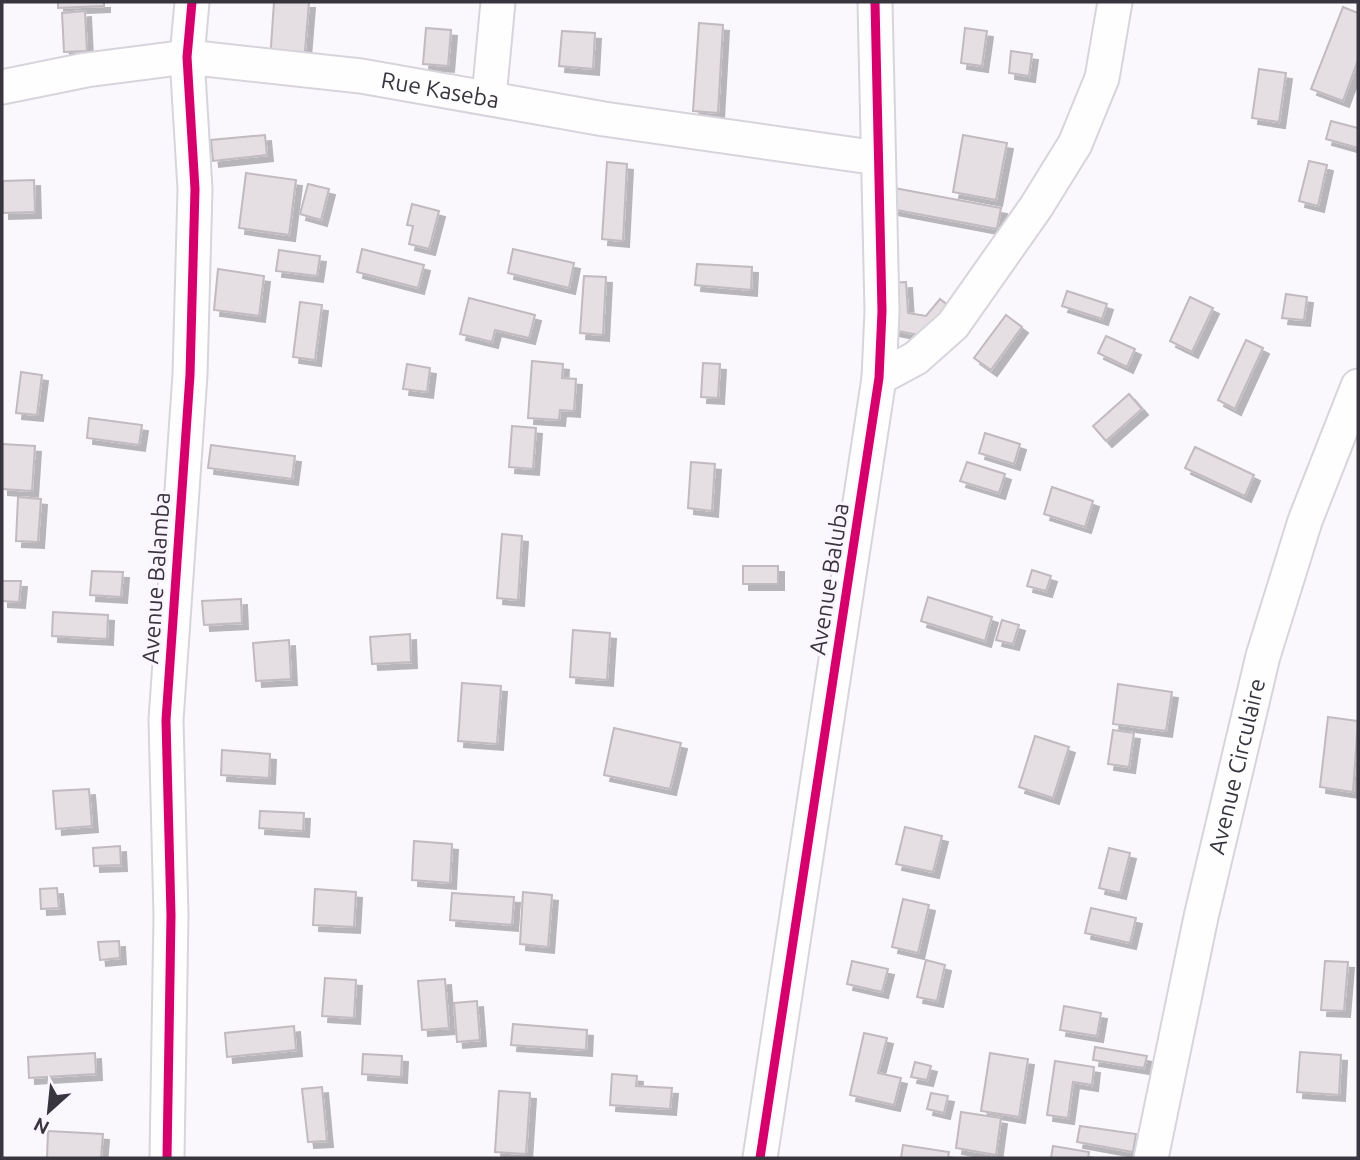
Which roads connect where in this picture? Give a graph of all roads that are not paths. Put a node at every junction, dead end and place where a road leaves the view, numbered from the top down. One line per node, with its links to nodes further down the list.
1 (192, 2): 5 (street, Avenue Balamba)
2 (498, 2): 7 (street)
3 (875, 2): 8 (street, Avenue Baluba)
4 (1115, 2): 9 (street)
5 (187, 57): 6 (street, Rue Kaseba); 7 (street, Rue Kaseba); 11 (street, Avenue Balamba)
6 (2, 87)
7 (489, 97): 8 (street, Rue Kaseba)
8 (878, 158): 9 (street, Avenue Baluba)
9 (879, 378): 12 (street, Avenue Baluba)
10 (1358, 386): 13 (street, Avenue Circulaire)
11 (167, 1158)
12 (760, 1158)
13 (1151, 1158)

